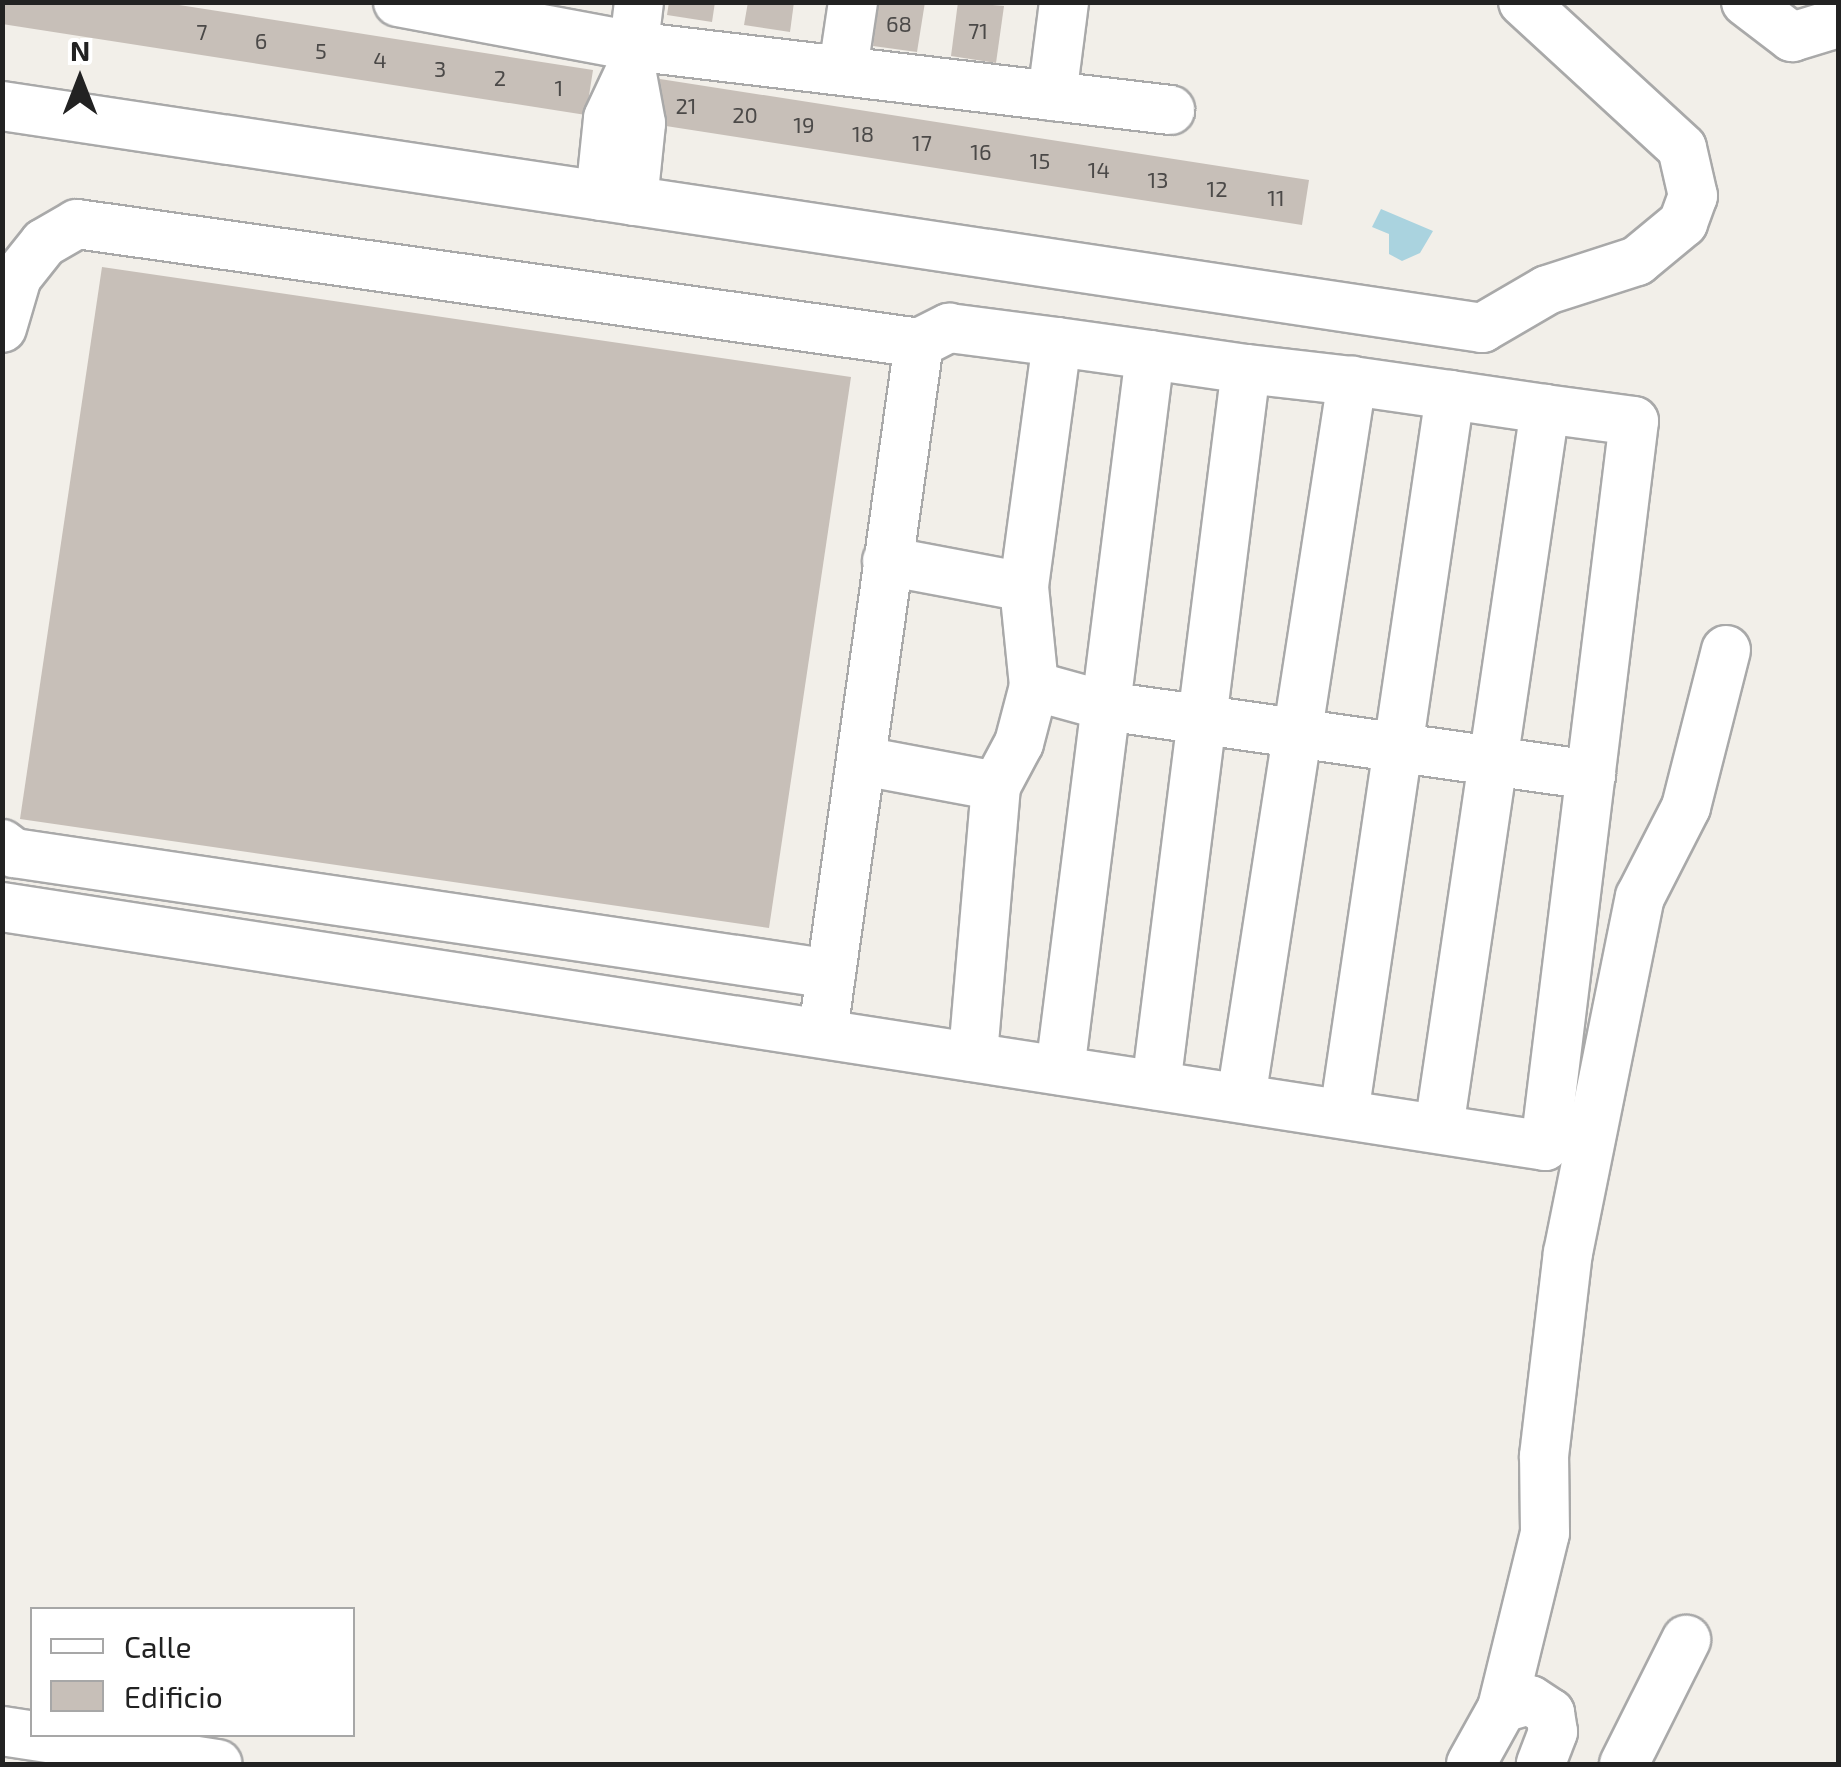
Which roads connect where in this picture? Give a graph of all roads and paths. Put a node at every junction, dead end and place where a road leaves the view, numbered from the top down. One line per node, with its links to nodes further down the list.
1 (853, 2): 8 (street)
2 (1064, 2): 9 (street)
3 (1746, 2): 6 (street)
4 (415, 4): 7 (street)
5 (1539, 9): 12 (street)
6 (1838, 23)
7 (634, 39): 8 (street); 12 (street)
8 (843, 69): 9 (street)
9 (1052, 96): 11 (street)
10 (2, 106): 12 (street)
11 (1170, 110)
12 (617, 198)
13 (2, 328): 15 (street)
14 (1057, 342): 15 (street); 16 (street); 22 (street)
15 (919, 343): 21 (street)
16 (1150, 355): 17 (street); 25 (street)
17 (1246, 368): 18 (street); 26 (street)
18 (1352, 381): 19 (street); 27 (street)
19 (1450, 395): 20 (street); 28 (street)
20 (1545, 409): 29 (street); 31 (street)
21 (888, 561): 22 (street); 30 (street)
22 (1024, 587): 24 (street)
23 (1726, 650): 44 (street)
24 (1034, 686): 25 (street); 32 (street)
25 (1106, 706): 26 (street); 38 (street)
26 (1202, 720): 27 (street); 39 (street)
27 (1298, 732): 28 (street); 40 (street)
28 (1398, 748): 29 (street); 41 (street)
29 (1494, 758): 31 (street); 42 (street)
30 (862, 761): 32 (street); 35 (street)
31 (1591, 775): 42 (street)
32 (996, 786): 37 (street)
33 (2, 844): 35 (street)
34 (2, 907): 36 (street)
35 (832, 974): 36 (street)
36 (823, 1031): 37 (street)
37 (973, 1057): 38 (street)
38 (1060, 1070): 39 (street)
39 (1156, 1085): 40 (street)
40 (1241, 1098): 41 (street)
41 (1344, 1114): 42 (street)
42 (1439, 1128)
43 (1686, 1640): 51 (street)
44 (1502, 1708): 49 (street); 50 (street)
45 (2, 1731): 46 (street)
46 (30, 1735)
47 (41, 1737): 48 (street)
48 (217, 1764)
49 (1471, 1764)
50 (1541, 1764)
51 (1624, 1764)

